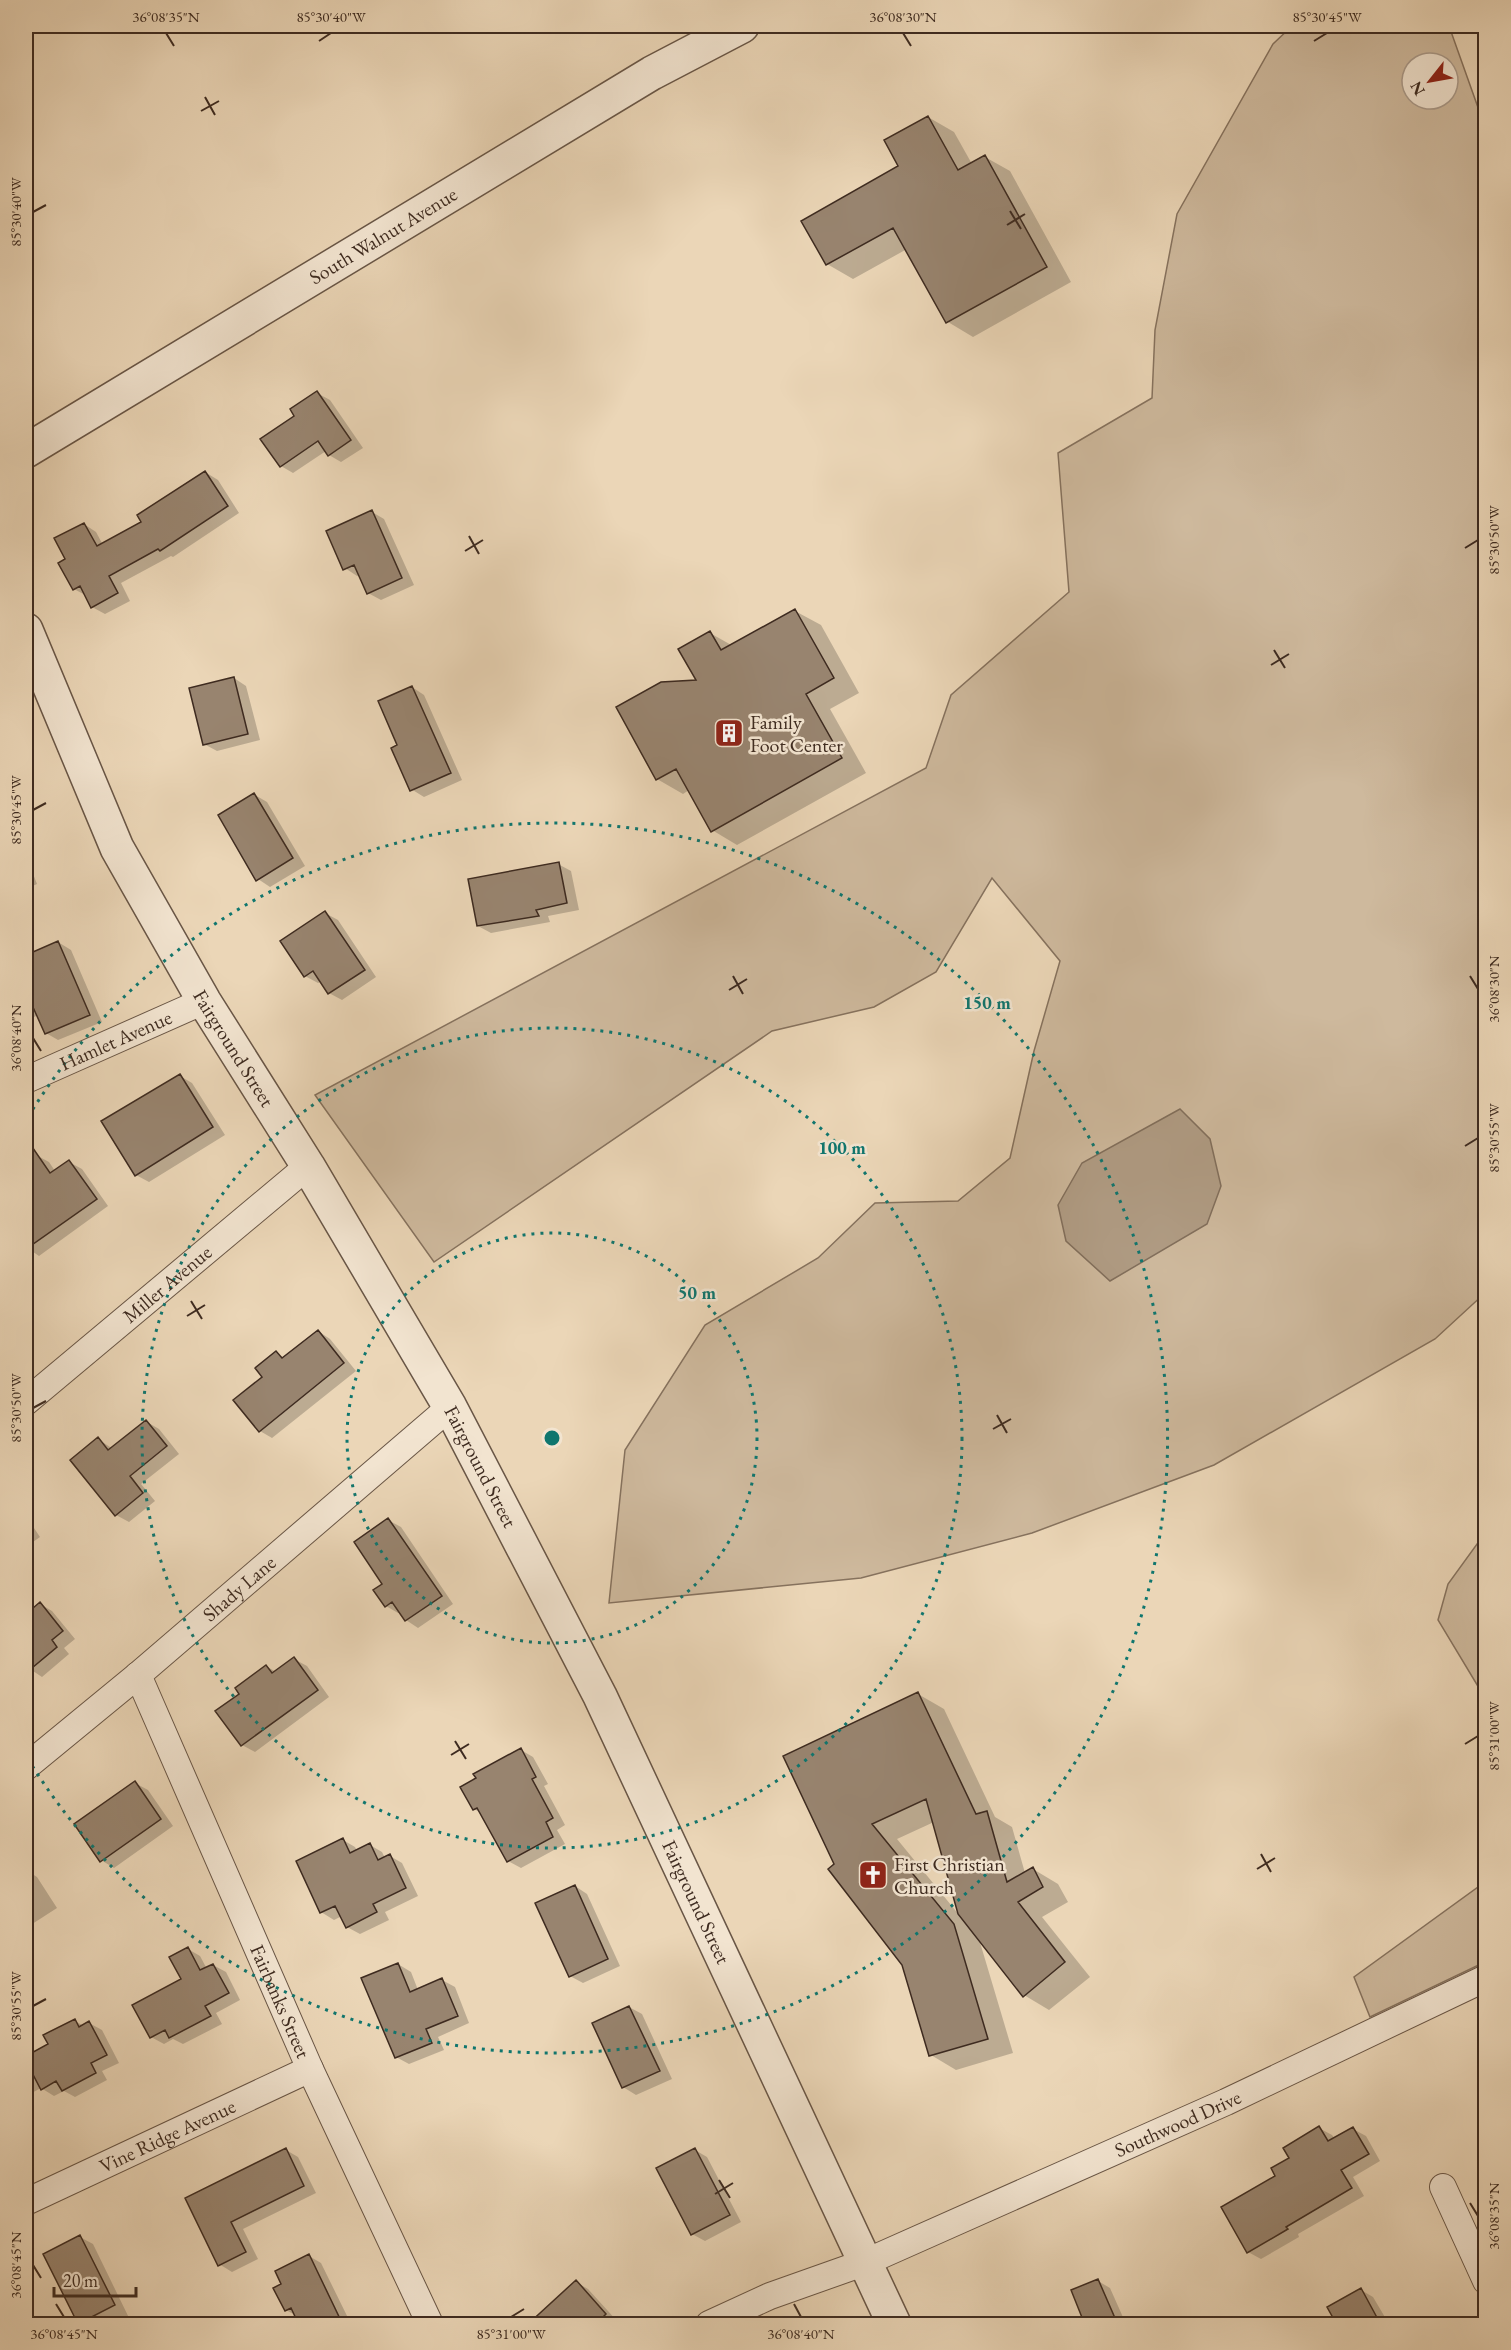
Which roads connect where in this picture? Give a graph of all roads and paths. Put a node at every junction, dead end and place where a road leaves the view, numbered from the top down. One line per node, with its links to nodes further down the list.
1 (742, 26): 2 (street, South Walnut Avenue)
2 (26, 451)
3 (26, 630): 4 (street, Fairground Street)
4 (204, 1001): 5 (street, Hamlet Avenue); 6 (street, Fairground Street)
5 (26, 1080)
6 (308, 1166): 7 (street, Miller Avenue); 8 (street, Fairground Street)
7 (26, 1402)
8 (450, 1407): 9 (street, Shady Lane); 15 (street, Fairground Street)
9 (138, 1675): 10 (street, Shady Lane); 12 (street, Fairbanks Street)
10 (26, 1767)
11 (1485, 1978): 15 (street, Southwood Drive)
12 (310, 2069): 14 (street, Vine Ridge Avenue); 17 (street, Fairbanks Street)
13 (1443, 2187): 16 (street)
14 (26, 2202)
15 (866, 2262): 18 (street, Southwood Drive); 19 (street, Fairground Street)
16 (1485, 2281)
17 (430, 2325)
18 (709, 2325)
19 (894, 2325)

